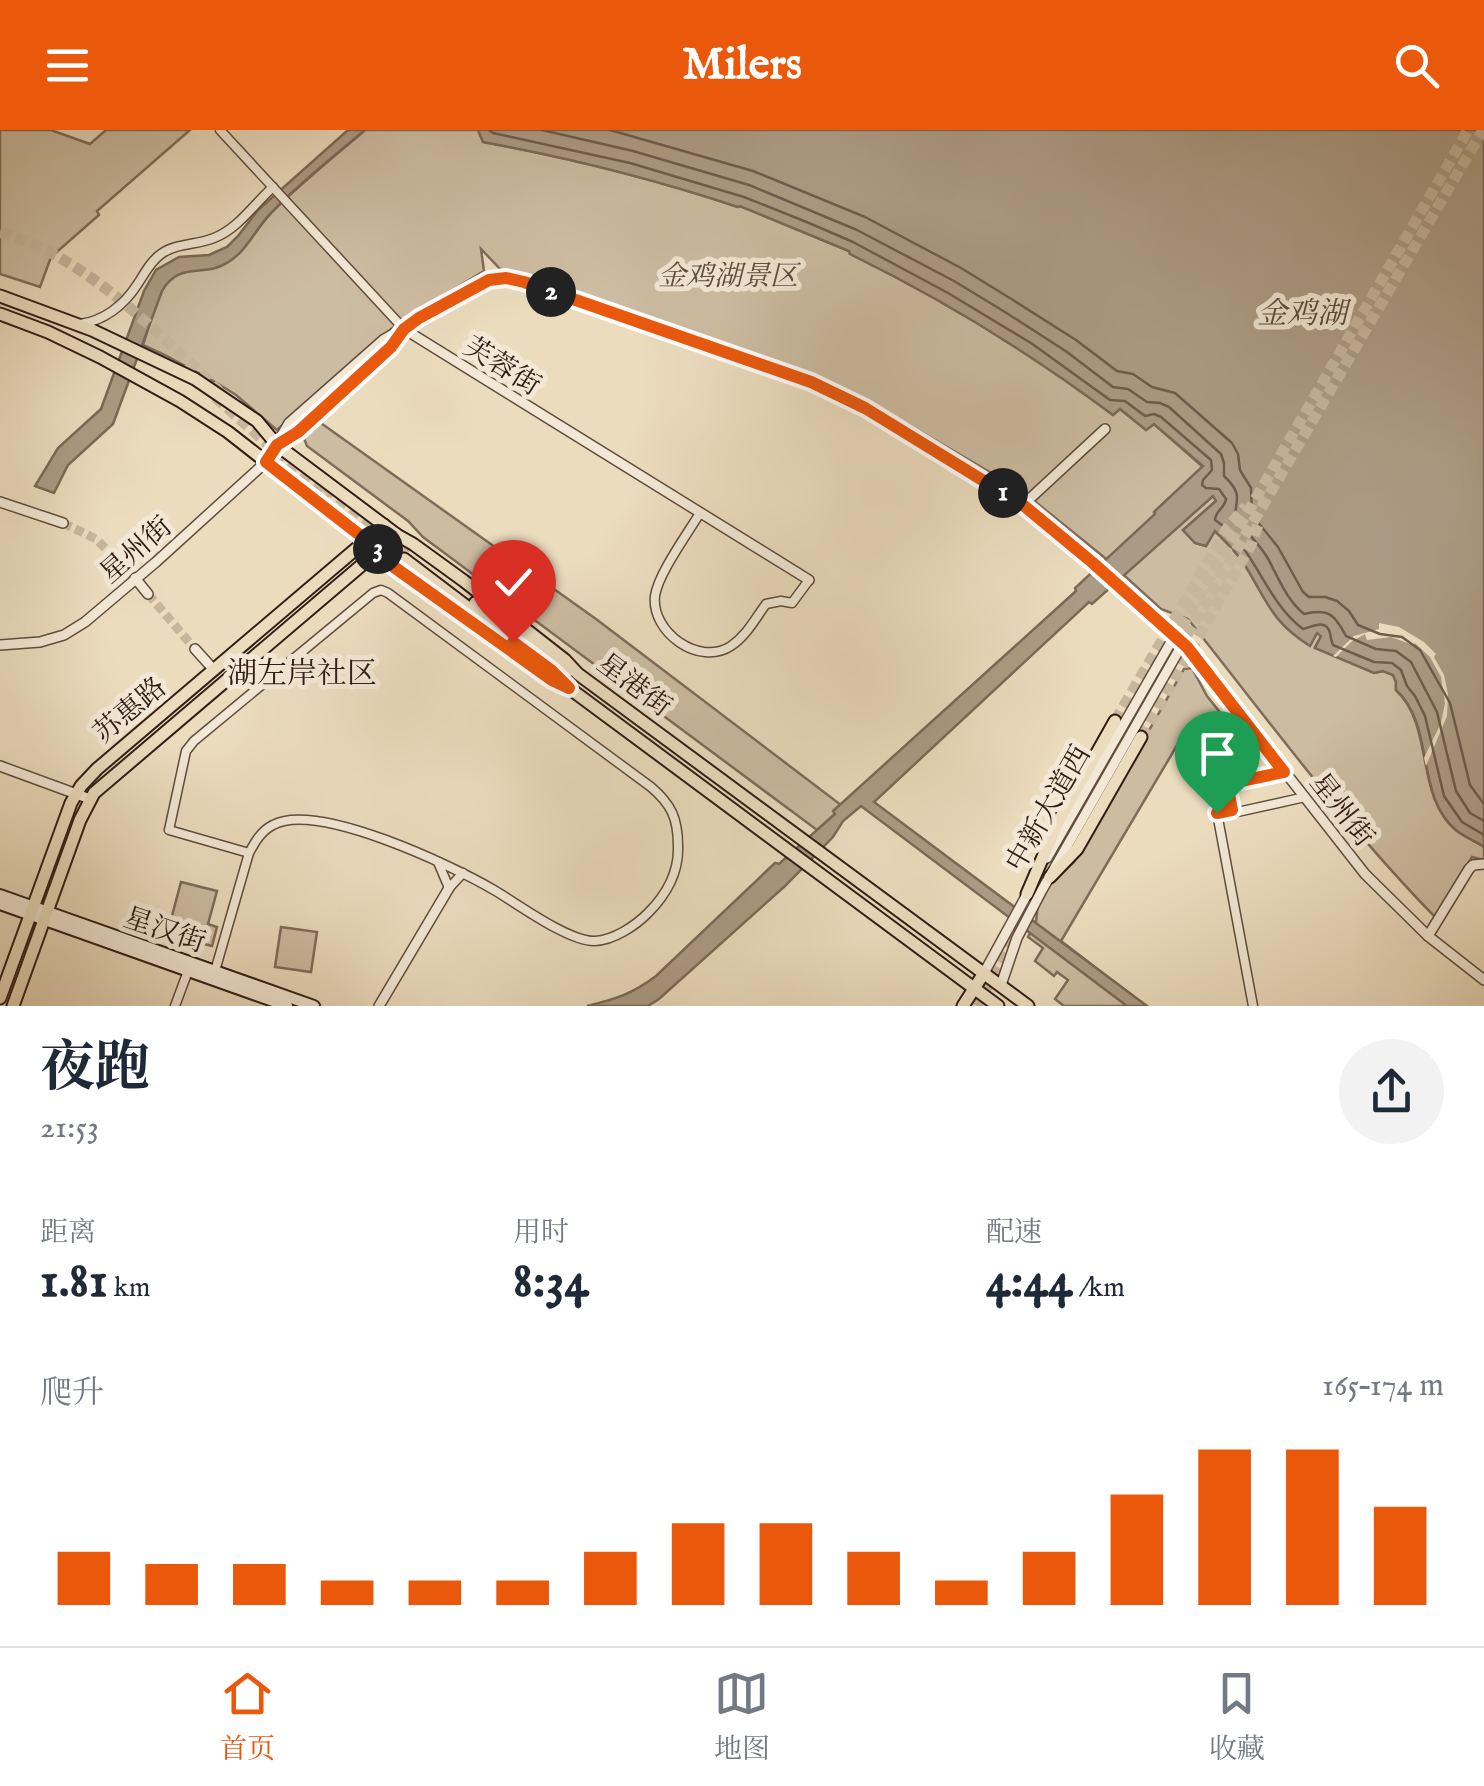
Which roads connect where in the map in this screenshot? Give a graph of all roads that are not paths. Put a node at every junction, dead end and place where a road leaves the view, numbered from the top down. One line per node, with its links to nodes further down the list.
1 (220, 130): 2 (street, 芙蓉街)
2 (274, 189): 5 (street); 6 (street, 芙蓉街)
3 (0, 296): 5 (main road, 星港街)
4 (0, 314): 9 (main road, 星港街)
5 (78, 324): 8 (main road, 星港街)
6 (404, 329): 8 (street, 星州街); 11 (street, 星州街); 12 (street, 芙蓉街)
7 (1105, 429): 11 (street)
8 (277, 445): 9 (street, 星州街); 14 (main road, 星港街)
9 (266, 462): 16 (main road, 星港街); 18 (street, 星州街)
10 (0, 502): 13 (street)
11 (1023, 505): 21 (street, 星州街)
12 (700, 513): 19 (street, 芙蓉街); 19 (street)
13 (63, 523)
14 (384, 525): 15 (main road, 星港街); 16 (main road, 苏惠路)
15 (397, 535): 17 (main road, 苏惠路); 26 (main road, 星港街)
16 (366, 540): 17 (main road, 星港街); 25 (main road, 苏惠路)
17 (379, 550): 27 (main road, 星港街); 34 (main road, 苏惠路)
18 (135, 578): 20 (street); 23 (street, 星州街)
19 (810, 580)
20 (148, 594)
21 (1175, 635): 22 (street, 星州街); 43 (street, 中新大道西)
22 (1183, 643): 31 (street, 星州街); 40 (street, 中新大道西)
23 (0, 645)
24 (196, 648): 25 (street)
25 (214, 670): 32 (main road, 苏惠路)
26 (578, 674): 27 (main road); 50 (main road, 星港街)
27 (569, 688): 53 (main road, 星港街)
28 (1115, 721): 43 (main road)
29 (1141, 738): 40 (main road)
30 (0, 766): 32 (street)
31 (1284, 772): 33 (street, 星州街); 35 (street)
32 (76, 793): 34 (street); 45 (main road, 苏惠路)
33 (1305, 798): 35 (street); 47 (street, 星州街)
34 (90, 800): 46 (main road, 苏惠路)
35 (1232, 810): 63 (street)
36 (249, 853): 37 (street); 39 (street); 49 (street)
37 (438, 862): 39 (street); 41 (street)
38 (1484, 864): 47 (street)
39 (463, 873): 41 (street)
40 (1050, 877): 52 (street, 中新大道西)
41 (449, 888): 60 (street)
42 (0, 895): 45 (main road, 星汉街)
43 (1024, 900): 50 (street, 中新大道西)
44 (0, 904): 45 (main road, 星汉街)
45 (31, 910): 46 (main road, 星汉街); 54 (main road, 苏惠路)
46 (46, 916): 48 (main road, 星汉街); 49 (main road, 星汉街); 56 (main road, 苏惠路)
47 (1428, 936): 51 (street, 星州街)
48 (188, 971): 57 (street); 58 (main road, 星汉街)
49 (215, 971): 59 (main road, 星汉街)
50 (984, 972): 52 (main road, 星港街); 53 (main road, 中新大道西)
51 (1484, 980)
52 (1000, 986): 55 (main road, 中新大道西); 62 (main road, 星港街)
53 (974, 988): 55 (main road, 星港街); 61 (main road, 中新大道西)
54 (0, 998)
55 (993, 1004)
56 (14, 1006)
57 (175, 1006)
58 (287, 1006)
59 (314, 1006)
60 (379, 1006)
61 (963, 1006)
62 (1028, 1006)
63 (1253, 1006)

